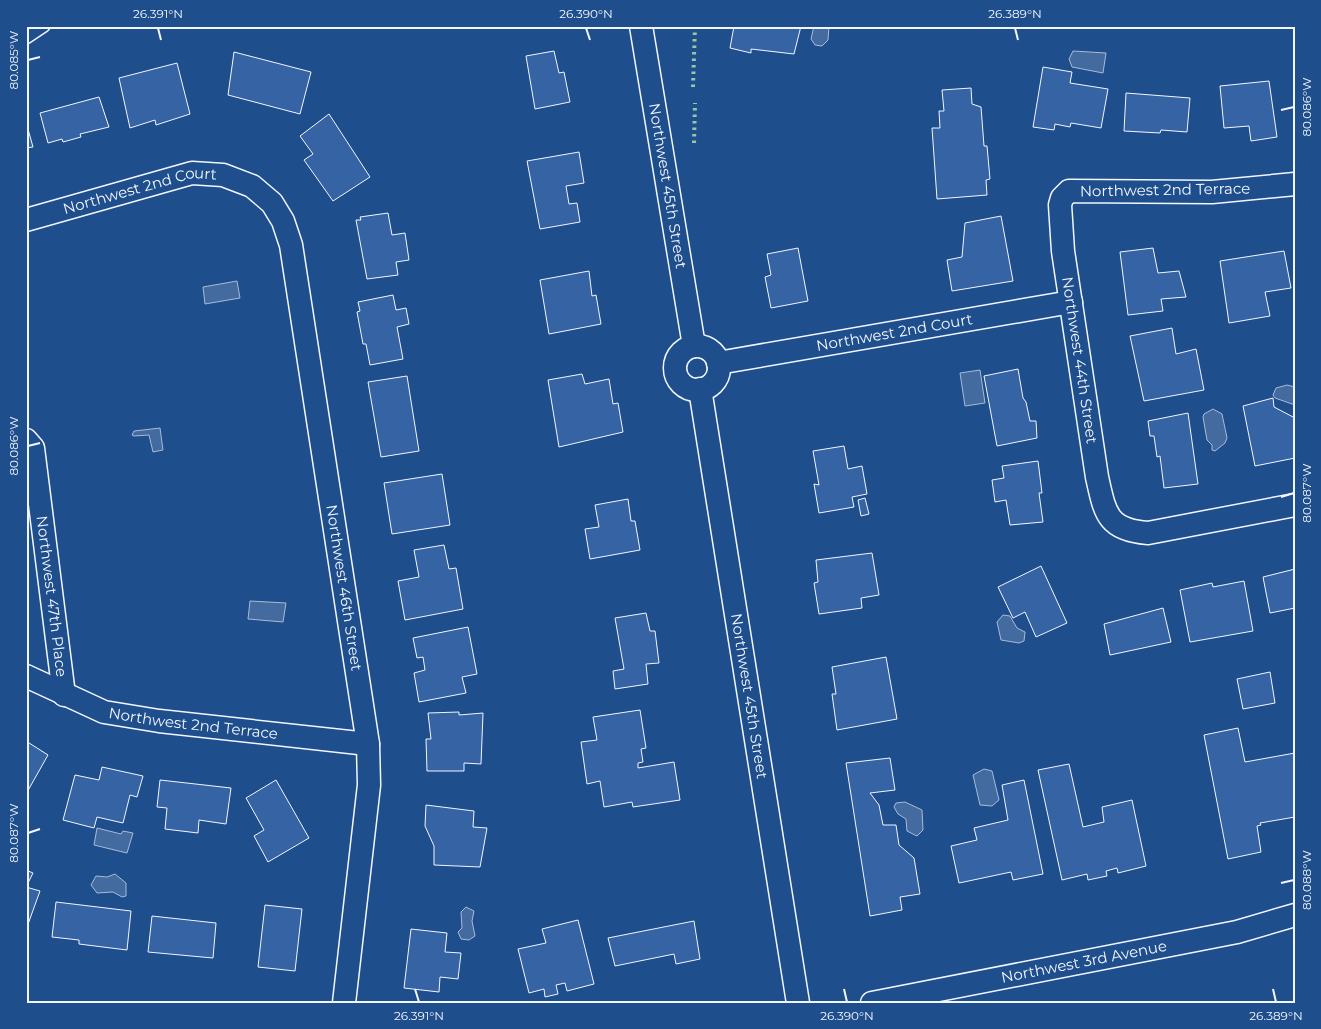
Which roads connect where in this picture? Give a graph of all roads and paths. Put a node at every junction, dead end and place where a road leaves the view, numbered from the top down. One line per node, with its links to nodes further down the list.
1 (44, 26): 3 (lane)
2 (641, 26): 9 (street, Northwest 45th Street)
3 (26, 38)
4 (1295, 184): 6 (street, Northwest 2nd Terrace)
5 (252, 186): 7 (street, Northwest 2nd Court); 16 (street, Northwest 46th Street)
6 (1065, 194): 8 (street, Northwest 44th Street)
7 (26, 220)
8 (1071, 302): 10 (street, Northwest 2nd Court); 13 (street, Northwest 44th Street)
9 (694, 346): 10 (street); 11 (street)
10 (718, 363): 11 (street)
11 (700, 389): 19 (street, Northwest 45th Street)
12 (26, 440): 15 (street, Northwest 47th Place)
13 (1295, 505)
14 (26, 676): 15 (street, Northwest 2nd Terrace)
15 (64, 695): 16 (street, Northwest 2nd Terrace)
16 (368, 744): 18 (street, Northwest 46th Street)
17 (1295, 915): 20 (street, Northwest 3rd Avenue)
18 (344, 1003)
19 (798, 1003)
20 (872, 1003)

